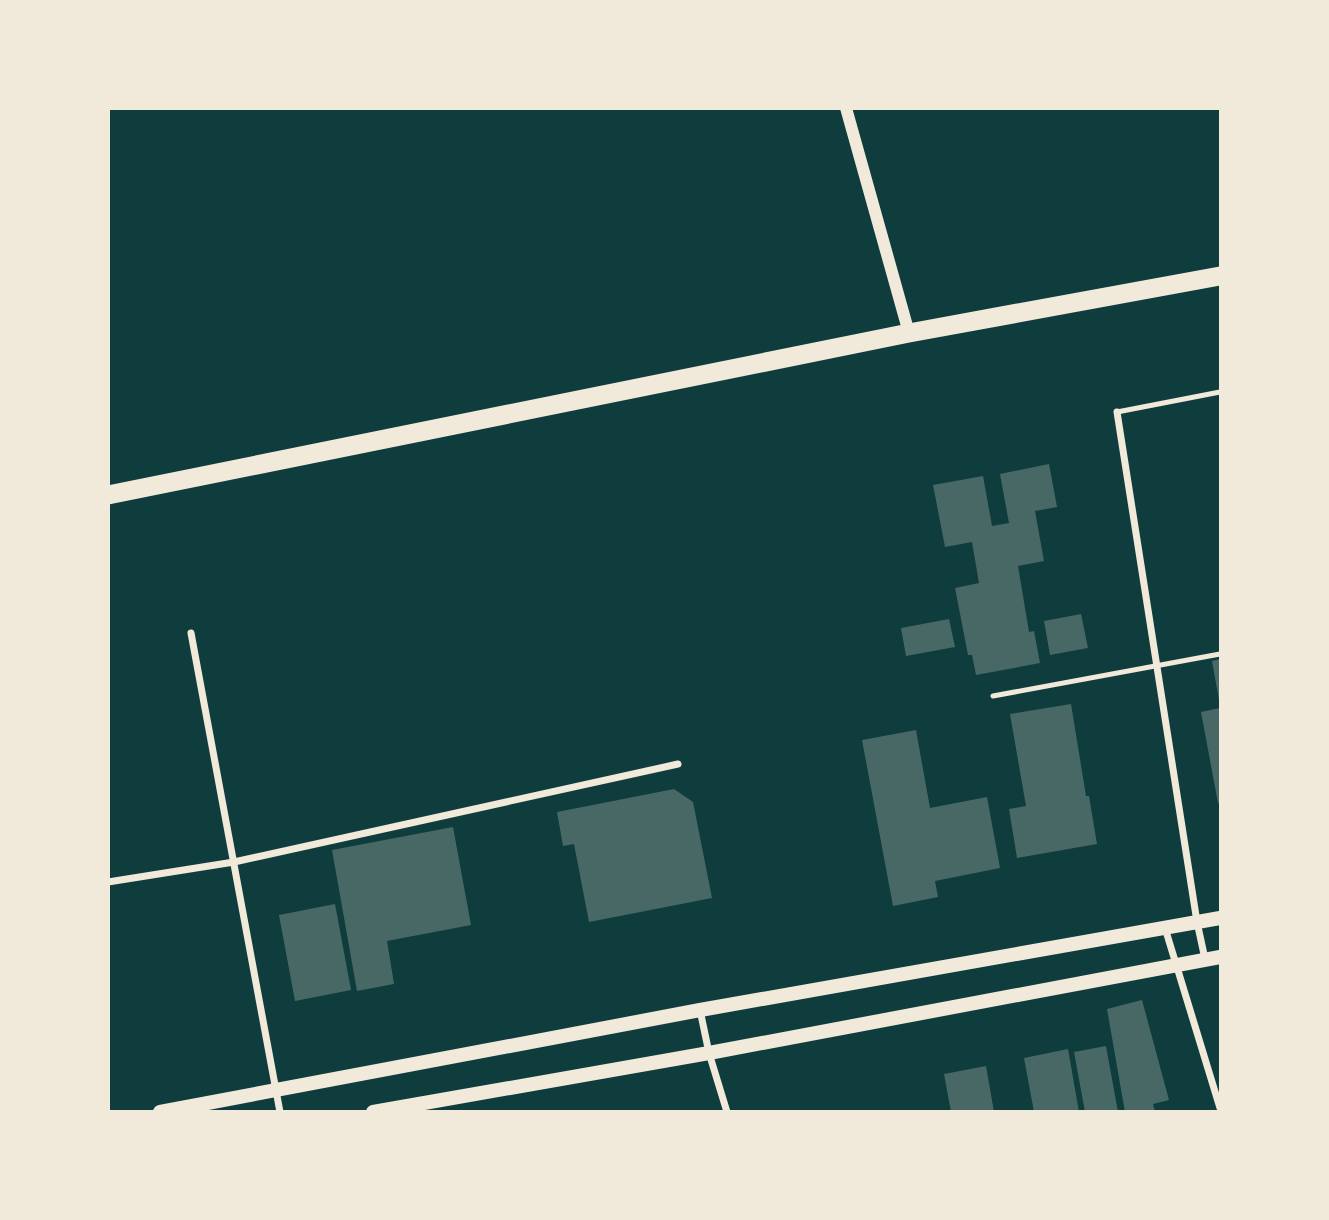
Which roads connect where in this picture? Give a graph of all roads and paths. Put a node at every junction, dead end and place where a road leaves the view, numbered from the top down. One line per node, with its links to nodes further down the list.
1 (846, 108): 3 (street)
2 (1220, 276): 3 (highway)
3 (909, 333): 6 (highway)
4 (1220, 392): 5 (lane)
5 (1117, 412): 9 (street)
6 (108, 495)
7 (191, 633): 12 (street)
8 (1220, 654): 9 (lane)
9 (1158, 666): 10 (lane); 15 (street)
10 (993, 696)
11 (678, 764): 12 (street)
12 (234, 862): 13 (street); 22 (street)
13 (108, 881)
14 (1220, 918): 15 (main road)
15 (1196, 922): 16 (main road); 18 (street)
16 (1164, 928): 19 (street); 20 (main road)
17 (1220, 957): 18 (main road)
18 (1205, 960): 19 (main road)
19 (1176, 966): 21 (main road); 23 (street)
20 (700, 1010): 21 (street); 22 (main road)
21 (709, 1053): 26 (main road); 27 (street)
22 (276, 1090): 24 (main road); 25 (street)
23 (1220, 1108)
24 (160, 1111)
25 (280, 1111)
26 (373, 1111)
27 (727, 1111)

